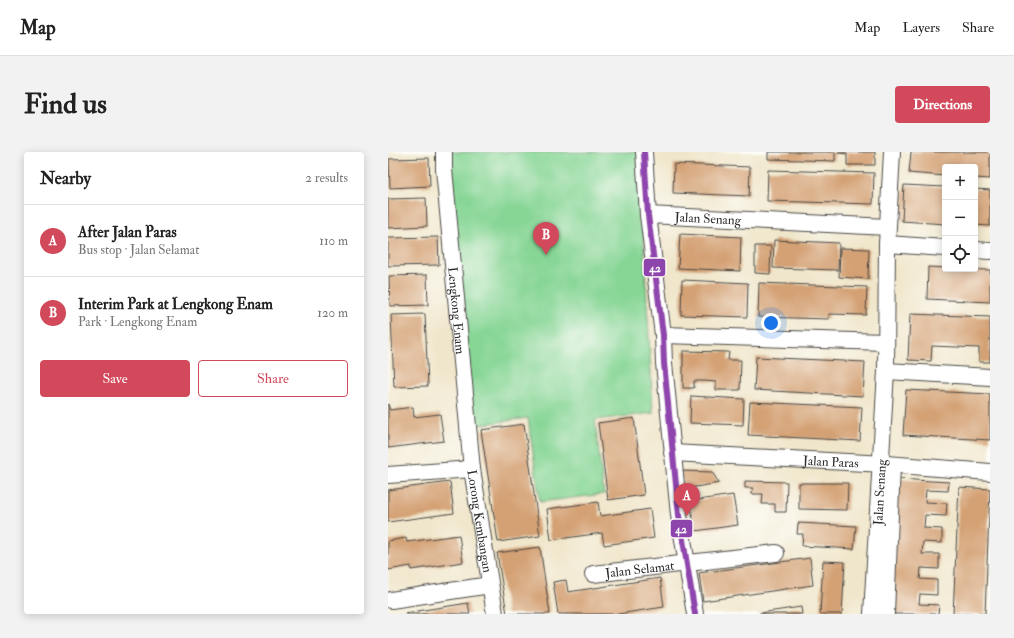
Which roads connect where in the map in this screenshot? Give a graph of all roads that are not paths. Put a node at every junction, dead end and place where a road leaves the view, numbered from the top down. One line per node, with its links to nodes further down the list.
1 (444, 152): 16 (street, Lengkong Enam)
2 (644, 152): 4 (street, Jalan Selamat)
3 (892, 152): 5 (street, Jalan Senang)
4 (648, 215): 5 (street, Jalan Senang); 10 (street, Jalan Selamat)
5 (888, 227): 6 (street, Jalan Senang)
6 (887, 244): 7 (street); 11 (street, Jalan Senang)
7 (942, 248)
8 (978, 250): 9 (street)
9 (990, 251)
10 (663, 335): 11 (street); 14 (street, Jalan Selamat)
11 (885, 342): 12 (street, Jalan Senang)
12 (886, 371): 13 (street); 15 (street, Jalan Senang)
13 (990, 378)
14 (672, 453): 15 (street, Jalan Paras); 20 (street, Jalan Selamat)
15 (887, 464): 17 (street, Jalan Paras); 26 (street, Jalan Senang); 27 (street)
16 (472, 469): 18 (street, Lorong Kembangan); 22 (street, Lorong Kembangan)
17 (990, 472)
18 (388, 475)
19 (776, 553): 20 (street, Jalan Selamat)
20 (686, 563): 21 (street, Jalan Selamat); 25 (street, Jalan Selamat)
21 (593, 574)
22 (490, 585): 23 (street, Lorong Kembangan); 24 (street, Lorong Kembangan)
23 (391, 600)
24 (494, 614)
25 (695, 614)
26 (872, 614)
27 (886, 614)

